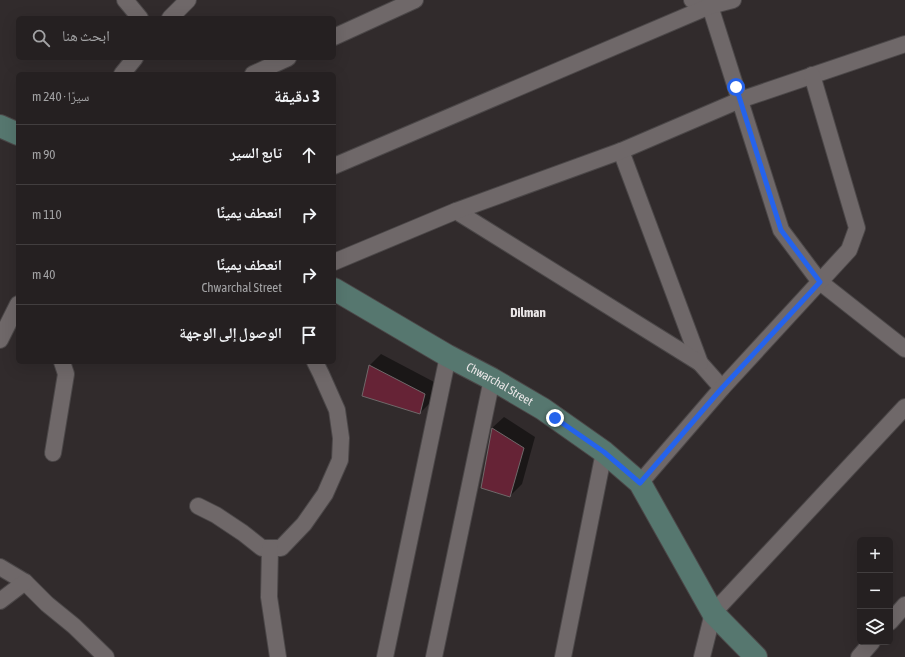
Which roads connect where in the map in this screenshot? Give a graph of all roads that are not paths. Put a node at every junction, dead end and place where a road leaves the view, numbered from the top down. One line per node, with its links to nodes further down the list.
1 (125, 0): 7 (street)
2 (188, 0): 8 (street)
3 (415, 0): 9 (street)
4 (692, 0): 6 (street)
5 (733, 0): 6 (street)
6 (710, 6): 16 (street); 20 (street)
7 (138, 16)
8 (172, 16)
9 (336, 36)
10 (905, 44): 15 (street)
11 (133, 60): 13 (street)
12 (284, 60): 14 (street)
13 (124, 72)
14 (257, 72)
15 (812, 75): 16 (street); 23 (street)
16 (740, 100): 19 (street); 23 (street)
17 (0, 126): 18 (main road)
18 (16, 133)
19 (621, 151): 21 (street); 29 (street)
20 (336, 165)
21 (456, 211): 22 (street); 29 (street)
22 (336, 261)
23 (820, 282): 27 (street); 33 (street)
24 (336, 290): 28 (main road, Chwarchal Street)
25 (14, 322): 26 (street)
26 (0, 340)
27 (905, 349)
28 (448, 356): 32 (main road, Chwarchal Street); 49 (street)
29 (700, 363): 33 (street)
30 (63, 364): 36 (street)
31 (316, 364): 39 (street)
32 (492, 379): 35 (main road, Chwarchal Street); 50 (street)
33 (722, 388): 37 (street)
34 (905, 407): 44 (street)
35 (604, 452): 37 (main road, Chwarchal Street); 51 (street)
36 (53, 453)
37 (640, 483): 44 (main road, Chwarchal Street)
38 (198, 506): 39 (street)
39 (270, 548): 48 (street)
40 (0, 567): 41 (street)
41 (25, 582): 42 (street); 47 (street)
42 (0, 602)
43 (905, 605): 45 (street)
44 (713, 613): 52 (street); 53 (main road, Chwarchal Street)
45 (893, 619)
46 (869, 645): 54 (street)
47 (106, 657)
48 (278, 657)
49 (385, 657)
50 (434, 657)
51 (564, 657)
52 (702, 657)
53 (756, 657)
54 (859, 657)

